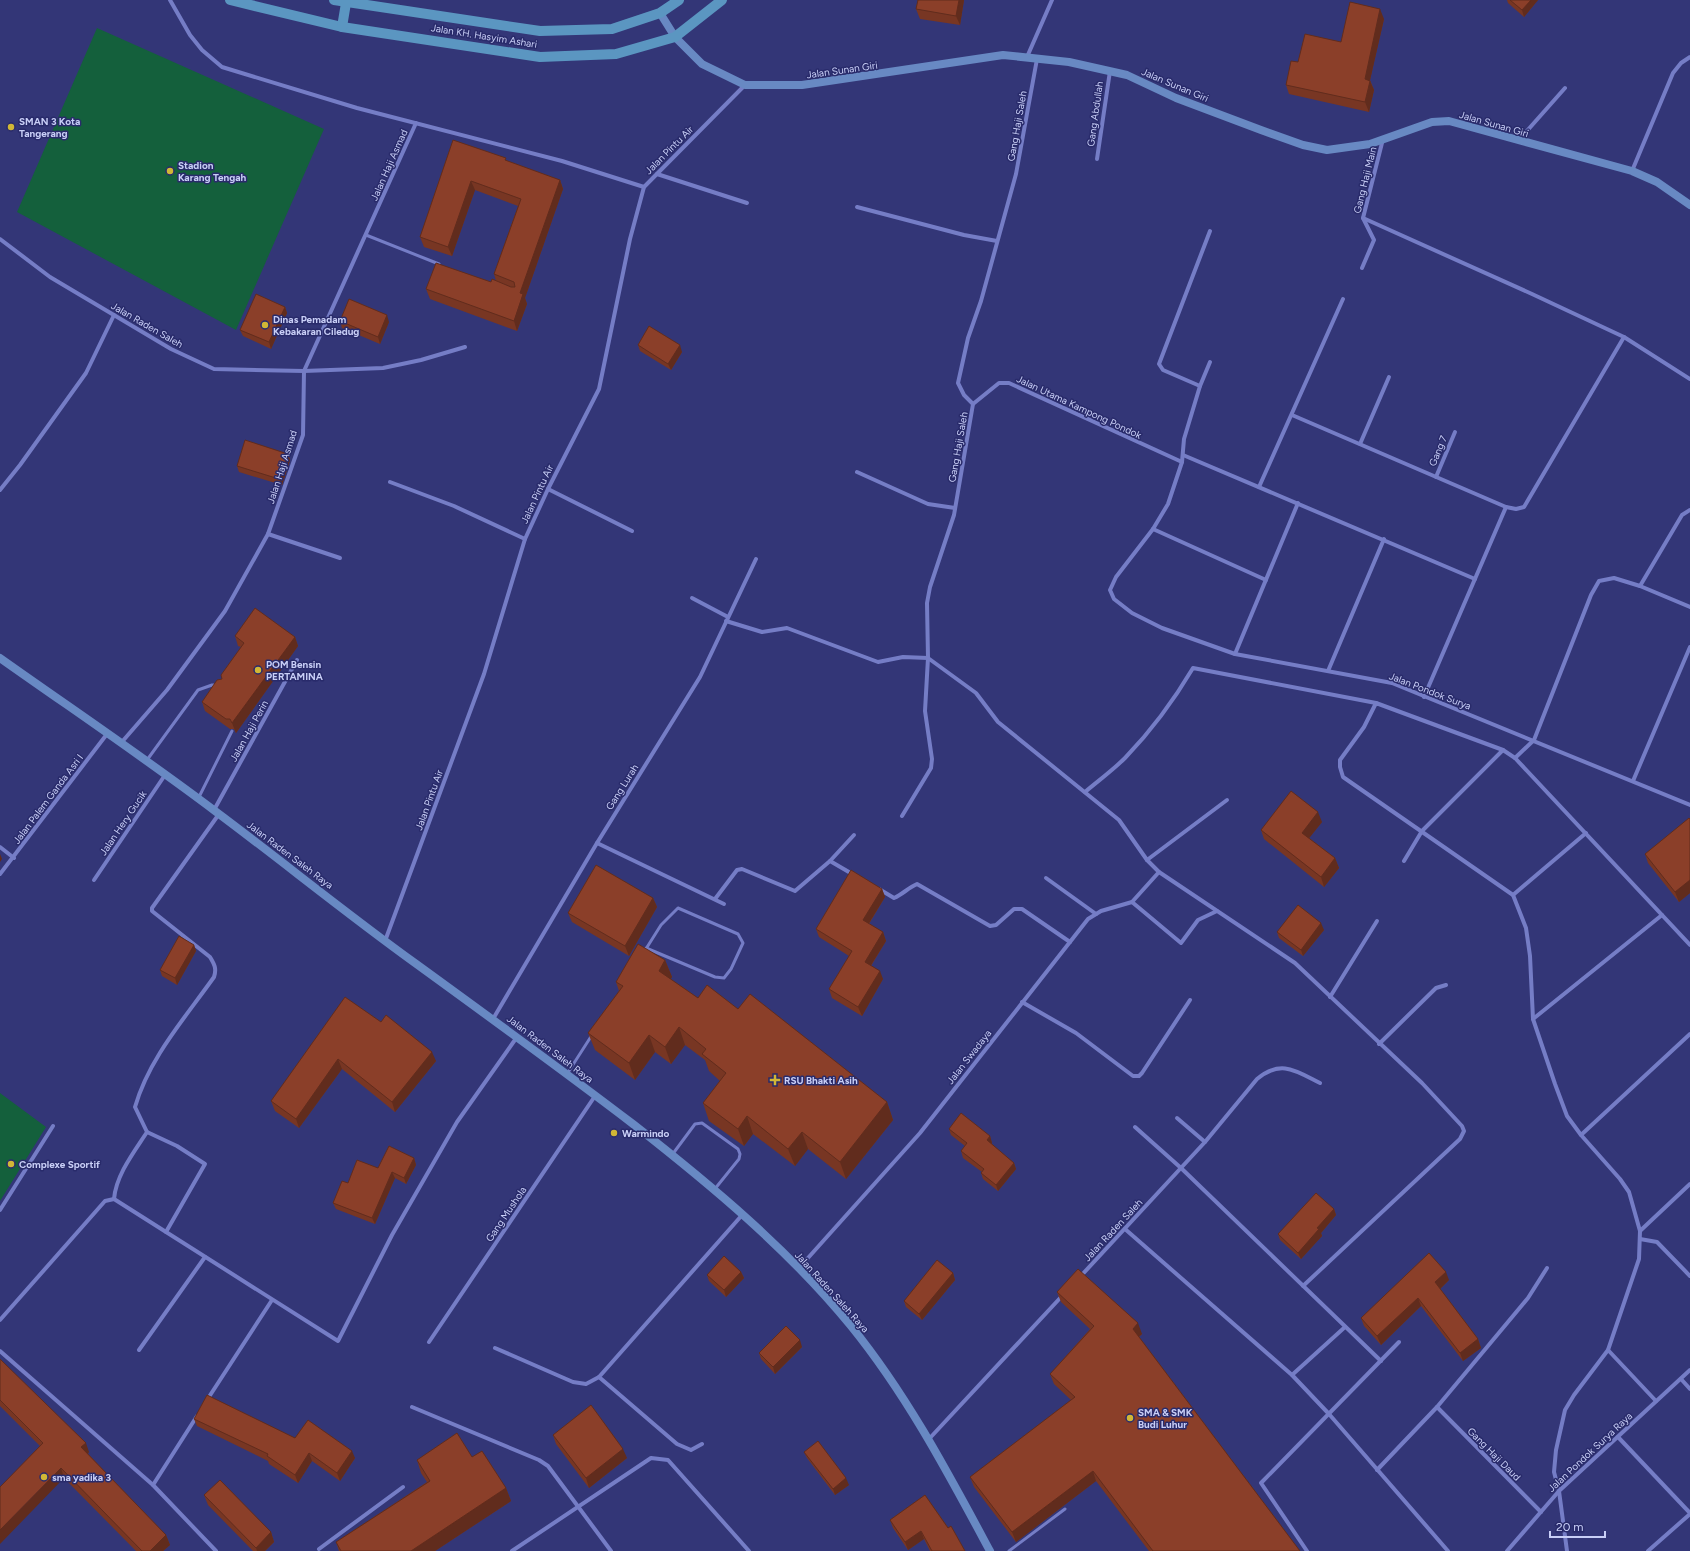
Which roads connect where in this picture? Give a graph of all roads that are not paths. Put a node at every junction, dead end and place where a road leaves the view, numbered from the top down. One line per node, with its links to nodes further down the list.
1 (170, 0): 17 (street)
2 (230, 0): 9 (main road, Jalan KH. Hasyim Ashari)
3 (334, 0): 7 (main road, Jalan KH. Hasyim Ashari)
4 (679, 0): 8 (main road, Jalan KH. Hasyim Ashari)
5 (722, 0): 10 (main road, Jalan KH. Hasyim Ashari)
6 (1052, 0): 12 (street)
7 (346, 3): 8 (main road, Jalan KH. Hasyim Ashari); 9 (main road)
8 (660, 13): 10 (main road, Jalan Sunan Giri)
9 (342, 27): 10 (main road, Jalan KH. Hasyim Ashari)
10 (675, 37): 15 (main road, Jalan Sunan Giri)
11 (1690, 57): 21 (street)
12 (1027, 58): 13 (main road, Jalan Sunan Giri); 15 (main road, Jalan Sunan Giri)
13 (1037, 58): 14 (main road, Jalan Sunan Giri); 31 (street, Gang Haji Saleh)
14 (1110, 71): 18 (main road, Jalan Sunan Giri); 20 (street, Gang Abdullah)
15 (745, 86): 22 (street, Jalan Pintu Air)
16 (1565, 88): 19 (street)
17 (416, 124): 23 (street); 29 (street, Jalan Haji Asmad)
18 (1383, 139): 19 (main road, Jalan Sunan Giri); 27 (street, Gang Haji Main)
19 (1518, 141): 21 (main road, Jalan Sunan Giri)
20 (1097, 159)
21 (1632, 170): 25 (main road, Jalan Sunan Giri)
22 (657, 174): 23 (street, Jalan Pintu Air); 24 (street)
23 (644, 187): 53 (street, Jalan Pintu Air)
24 (747, 203)
25 (1690, 205)
26 (857, 207): 31 (street)
27 (1362, 218): 33 (street, Gang Haji Main); 36 (street)
28 (1210, 231): 42 (street)
29 (366, 235): 32 (lane); 39 (street, Jalan Haji Asmad)
30 (0, 238): 35 (street, Jalan Raden Saleh)
31 (997, 241): 43 (street, Gang Haji Saleh)
32 (445, 266)
33 (1362, 268)
34 (1343, 299): 44 (street)
35 (114, 315): 39 (street, Jalan Raden Saleh); 54 (street)
36 (1624, 337): 41 (street); 56 (street)
37 (465, 347): 39 (street, Jalan Raden Saleh)
38 (1210, 362): 42 (street)
39 (304, 371): 61 (street, Jalan Haji Asmad)
40 (1389, 377): 46 (street)
41 (1690, 379)
42 (1200, 386): 47 (street)
43 (974, 404): 48 (street, Jalan Utama Kampong Pondok); 57 (street, Gang Haji Saleh)
44 (1292, 415): 46 (street); 52 (street)
45 (1455, 432): 50 (street, Gang 7)
46 (1360, 444): 50 (street)
47 (1183, 455): 48 (street); 52 (street)
48 (1182, 462): 59 (street)
49 (857, 472): 57 (street)
50 (1436, 477): 56 (street)
51 (390, 482): 62 (street)
52 (1259, 487): 55 (street)
53 (548, 489): 60 (street); 62 (street, Jalan Pintu Air)
54 (0, 490)
55 (1298, 503): 63 (street); 67 (street)
56 (1506, 507): 66 (street)
57 (955, 508): 75 (street, Gang Haji Saleh)
58 (1690, 510): 68 (street)
59 (1153, 529): 67 (street); 73 (street, Jalan Pondok Surya)
60 (632, 531)
61 (268, 534): 64 (street); 84 (street, Jalan Haji Asmad)
62 (525, 539): 119 (street, Jalan Pintu Air)
63 (1384, 539): 66 (street); 77 (street)
64 (340, 558)
65 (756, 559): 71 (street, Gang Lurah)
66 (1475, 579): 79 (street)
67 (1266, 580): 73 (street)
68 (1640, 586): 70 (street); 83 (street)
69 (692, 598): 71 (street)
70 (1690, 607)
71 (727, 619): 75 (street); 99 (street, Gang Lurah)
72 (1690, 647): 89 (street)
73 (1235, 654): 77 (street, Jalan Pondok Surya)
74 (0, 658): 82 (main road, Jalan Raden Saleh Raya)
75 (928, 658): 90 (street); 95 (street, Gang Haji Saleh)
76 (297, 660): 94 (street, Jalan Haji Perin)
77 (1328, 671): 79 (street, Jalan Pondok Surya)
78 (223, 687): 87 (lane)
79 (1424, 697): 83 (street, Jalan Pondok Surya)
80 (1376, 703): 85 (street); 90 (street); 96 (street)
81 (232, 731): 91 (lane)
82 (107, 734): 84 (main road, Jalan Raden Saleh Raya); 101 (street, Jalan Palem Ganda Asri I)
83 (1534, 740): 86 (street); 89 (street, Jalan Pondok Surya)
84 (120, 743): 87 (main road, Jalan Raden Saleh Raya)
85 (1503, 750): 86 (street); 96 (street)
86 (1515, 758): 97 (street)
87 (146, 762): 88 (main road, Jalan Raden Saleh Raya)
88 (165, 776): 91 (main road, Jalan Raden Saleh Raya); 108 (street, Jalan Hery Gucik)
89 (1633, 781): 93 (street, Jalan Pondok Surya)
90 (1085, 792): 102 (street)
91 (198, 798): 94 (main road, Jalan Raden Saleh Raya)
92 (1227, 800): 102 (street)
93 (1690, 805)
94 (217, 812): 119 (main road, Jalan Raden Saleh Raya); 140 (street, Jalan Haji Perin)
95 (902, 816)
96 (1422, 831): 104 (street); 111 (street)
97 (1586, 833): 111 (street); 117 (street)
98 (854, 835): 103 (street)
99 (597, 842): 112 (street); 128 (street, Gang Lurah)
100 (0, 847): 101 (street)
101 (14, 858): 106 (street, Jalan Palem Ganda Asri I)
102 (1147, 860): 105 (street)
103 (830, 861): 109 (street); 112 (street)
104 (1404, 861)
105 (1159, 872): 113 (street, Jalan Swadaya); 115 (street)
106 (0, 874)
107 (1046, 878): 116 (street)
108 (94, 880)
109 (862, 880)
110 (875, 887): 120 (street)
111 (1513, 895): 129 (street)
112 (715, 899): 114 (street)
113 (1132, 902): 115 (street); 116 (street, Jalan Swadaya)
114 (724, 904)
115 (1217, 911): 125 (street)
116 (1096, 914): 120 (street, Jalan Swadaya)
117 (1662, 915): 121 (street); 129 (street)
118 (1378, 921): 125 (street)
119 (385, 941): 128 (main road, Jalan Raden Saleh Raya)
120 (1070, 942): 127 (street, Jalan Swadaya)
121 (1690, 945)
122 (646, 948): 122 (lane); 123 (lane)
123 (642, 955)
124 (1446, 985): 133 (street)
125 (1330, 997): 133 (street)
126 (1190, 1000): 127 (street)
127 (1022, 1002): 155 (street, Jalan Swadaya)
128 (493, 1019): 132 (main road, Jalan Raden Saleh Raya)
129 (1533, 1019): 141 (street)
130 (592, 1033): 134 (lane)
131 (1690, 1034): 141 (street)
132 (518, 1037): 134 (main road, Jalan Raden Saleh Raya); 161 (street)
133 (1379, 1044): 159 (street)
134 (567, 1074): 136 (main road, Jalan Raden Saleh Raya)
135 (1320, 1083): 142 (street, Jalan Raden Saleh)
136 (596, 1096): 143 (main road, Jalan Raden Saleh Raya); 164 (street, Gang Mushola)
137 (1176, 1118): 142 (street)
138 (53, 1126): 148 (street)
139 (1135, 1127): 144 (street)
140 (147, 1132): 147 (street); 152 (street)
141 (1581, 1136): 151 (street)
142 (1206, 1142): 144 (street, Jalan Raden Saleh)
143 (672, 1155): 146 (main road, Jalan Raden Saleh Raya); 146 (lane)
144 (1181, 1168): 150 (street, Jalan Raden Saleh); 159 (street)
145 (1690, 1184): 151 (street)
146 (714, 1190): 149 (main road, Jalan Raden Saleh Raya)
147 (114, 1199): 152 (street); 162 (street)
148 (0, 1210)
149 (743, 1214): 155 (main road, Jalan Raden Saleh Raya); 173 (street)
150 (1125, 1229): 158 (street, Jalan Raden Saleh); 172 (street)
151 (1640, 1231): 153 (street)
152 (166, 1232): 154 (street)
153 (1640, 1239): 157 (street); 168 (street)
154 (205, 1257): 161 (street); 167 (street)
155 (800, 1268): 183 (main road, Jalan Raden Saleh Raya)
156 (1547, 1268): 179 (street)
157 (1690, 1276)
158 (1077, 1280)
159 (1303, 1286): 163 (street)
160 (1066, 1292): 183 (street)
161 (272, 1300): 177 (street)
162 (0, 1320)
163 (1345, 1326): 170 (street); 172 (street)
164 (429, 1342)
165 (1399, 1342): 170 (street)
166 (495, 1348): 173 (street)
167 (138, 1350)
168 (1608, 1350): 176 (street); 188 (street)
169 (0, 1351): 186 (street)
170 (1381, 1361): 181 (street)
171 (1690, 1370): 174 (street, Jalan Pondok Surya Raya)
172 (1292, 1376): 181 (street)
173 (599, 1378): 184 (street)
174 (1681, 1378): 175 (street); 176 (street, Jalan Pondok Surya Raya)
175 (1690, 1389)
176 (1656, 1402): 182 (street, Jalan Pondok Surya Raya)
177 (205, 1404)
178 (412, 1407): 189 (street)
179 (1437, 1407): 185 (street); 191 (street, Gang Haji Daud)
180 (201, 1410): 186 (street)
181 (1329, 1414): 185 (street); 200 (street)
182 (1618, 1437): 188 (street, Jalan Pondok Surya Raya); 192 (street)
183 (929, 1438): 198 (main road, Jalan Raden Saleh Raya)
184 (702, 1444)
185 (1378, 1470): 201 (street)
186 (153, 1485): 194 (street)
187 (403, 1487): 193 (street)
188 (1559, 1491): 191 (street, Jalan Pondok Surya Raya); 203 (street)
189 (579, 1507): 195 (street); 196 (street); 197 (street)
190 (1065, 1509): 199 (lane)
191 (1541, 1512): 202 (street, Jalan Pondok Surya Raya)
192 (1690, 1513): 204 (street)
193 (318, 1550)
194 (216, 1551)
195 (512, 1551)
196 (611, 1551)
197 (749, 1551)
198 (990, 1551)
199 (1010, 1551)
200 (1307, 1551)
201 (1448, 1551)
202 (1507, 1551)
203 (1567, 1551)
204 (1648, 1551)

